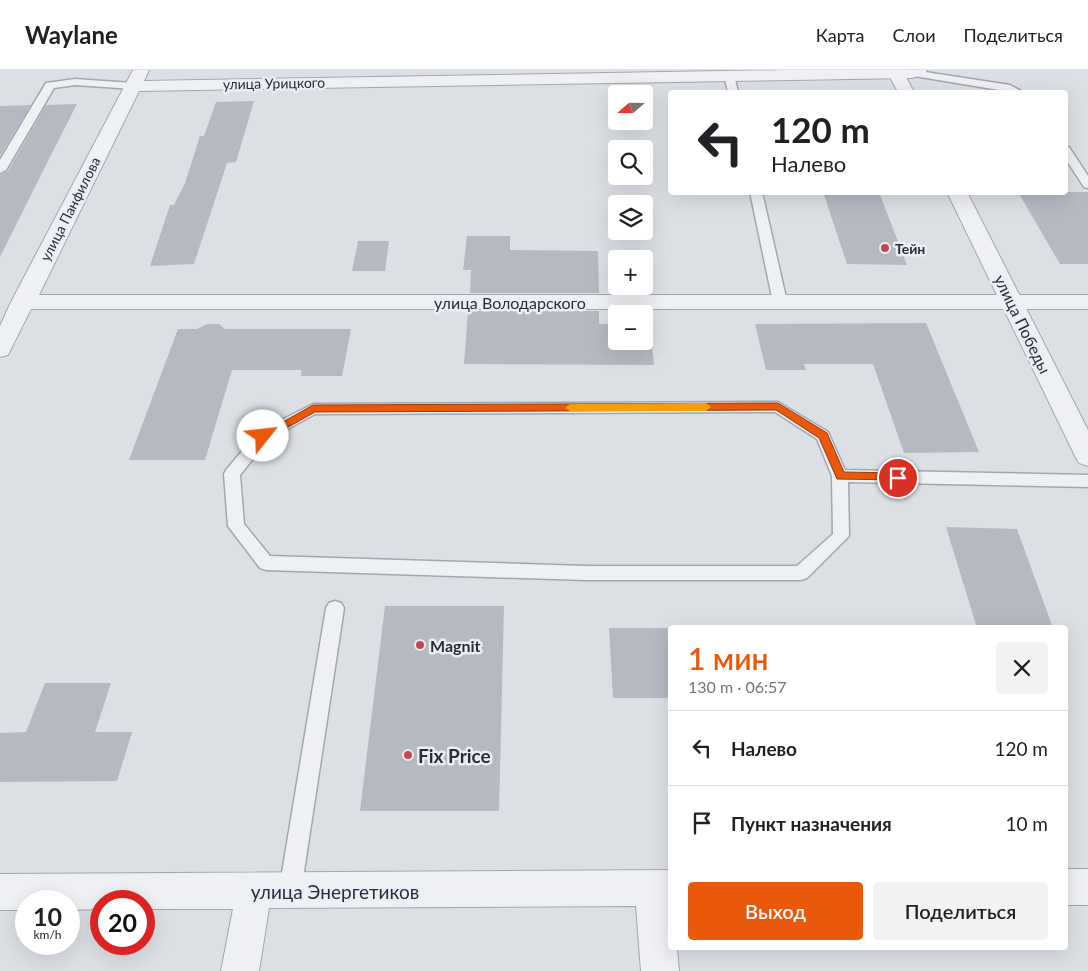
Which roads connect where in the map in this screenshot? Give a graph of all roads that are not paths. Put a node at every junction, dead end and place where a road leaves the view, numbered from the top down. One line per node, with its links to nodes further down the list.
1 (905, 71): 2 (street, улица Урицкого); 5 (street); 6 (lane)
2 (729, 75): 3 (street, улица Урицкого); 4 (lane)
3 (137, 78): 8 (lane); 12 (street, улица Панфилова)
4 (733, 90)
5 (906, 90)
6 (1014, 90)
7 (1068, 154): 9 (lane)
8 (0, 170)
9 (1088, 185)
10 (757, 195): 13 (lane)
11 (959, 195): 14 (street, улица Победы)
12 (22, 302): 13 (street, улица Володарского); 16 (street, улица Панфилова)
13 (780, 302): 14 (street, улица Володарского)
14 (1013, 302): 15 (street, улица Володарского); 17 (street, улица Победы)
15 (1088, 302)
16 (0, 349)
17 (1088, 456)
18 (840, 476): 18 (lane); 19 (lane)
19 (1088, 481)
20 (335, 608): 25 (lane)
21 (1068, 887): 22 (street)
22 (1088, 887)
23 (661, 888): 25 (street, улица Энергетиков); 28 (street)
24 (254, 891): 25 (street, улица Энергетиков); 26 (street, улица Энергетиков); 27 (street)
25 (290, 891)
26 (0, 892)
27 (240, 971)
28 (660, 971)

